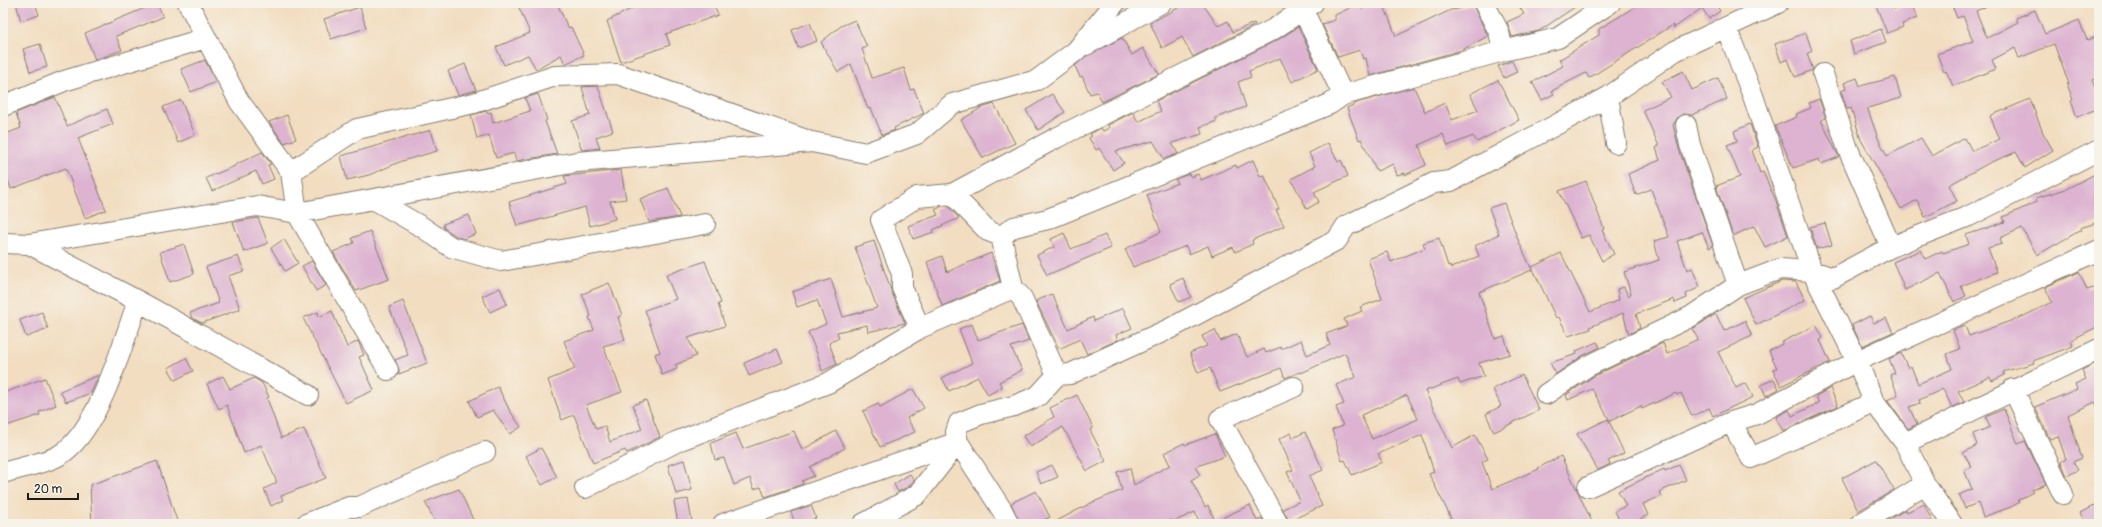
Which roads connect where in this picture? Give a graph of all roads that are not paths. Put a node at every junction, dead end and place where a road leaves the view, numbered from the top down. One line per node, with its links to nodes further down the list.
1 (188, 3): 9 (street)
2 (1115, 3): 10 (street)
3 (1161, 3): 10 (street)
4 (1484, 3): 11 (street)
5 (1610, 3): 11 (street)
6 (1778, 3): 8 (street)
7 (1308, 6): 13 (street); 21 (street)
8 (1726, 27): 14 (street); 30 (street)
9 (206, 38): 15 (street); 20 (street)
10 (1076, 51): 17 (street)
11 (1503, 51): 13 (street)
12 (1823, 74): 28 (street)
13 (1343, 95): 25 (street)
14 (1608, 97): 18 (street); 38 (street)
15 (3, 106)
16 (1686, 125): 31 (street)
17 (812, 142): 20 (street); 22 (street)
18 (1616, 143)
19 (2099, 150): 28 (street)
20 (291, 172): 23 (street)
21 (952, 194): 25 (street); 34 (street)
22 (375, 200): 23 (street); 24 (street)
23 (297, 213): 27 (street); 37 (street)
24 (705, 224)
25 (1001, 236): 32 (street)
26 (3, 243): 27 (street)
27 (29, 244): 33 (street)
28 (1891, 247): 30 (street)
29 (2099, 250): 36 (street)
30 (1812, 271): 31 (street); 36 (street)
31 (1738, 285): 41 (street)
32 (1013, 288): 34 (street); 38 (street)
33 (138, 301): 42 (street); 48 (street)
34 (920, 328): 51 (street)
35 (2099, 349): 40 (street)
36 (1857, 361): 43 (street); 44 (street)
37 (388, 370)
38 (1057, 375): 45 (street)
39 (1294, 387): 57 (street)
40 (2013, 389): 46 (street); 52 (street)
41 (1546, 394)
42 (308, 395)
43 (1874, 402): 44 (street); 46 (street)
44 (1731, 422): 50 (street)
45 (958, 442): 54 (street); 55 (street); 56 (street)
46 (1905, 443): 49 (street)
47 (485, 452): 53 (street)
48 (3, 473)
49 (1925, 484): 58 (street); 59 (street)
50 (1588, 486)
51 (585, 488)
52 (2063, 494)
53 (306, 524)
54 (723, 524)
55 (863, 524)
56 (1009, 524)
57 (1278, 524)
58 (1860, 524)
59 (1952, 524)

